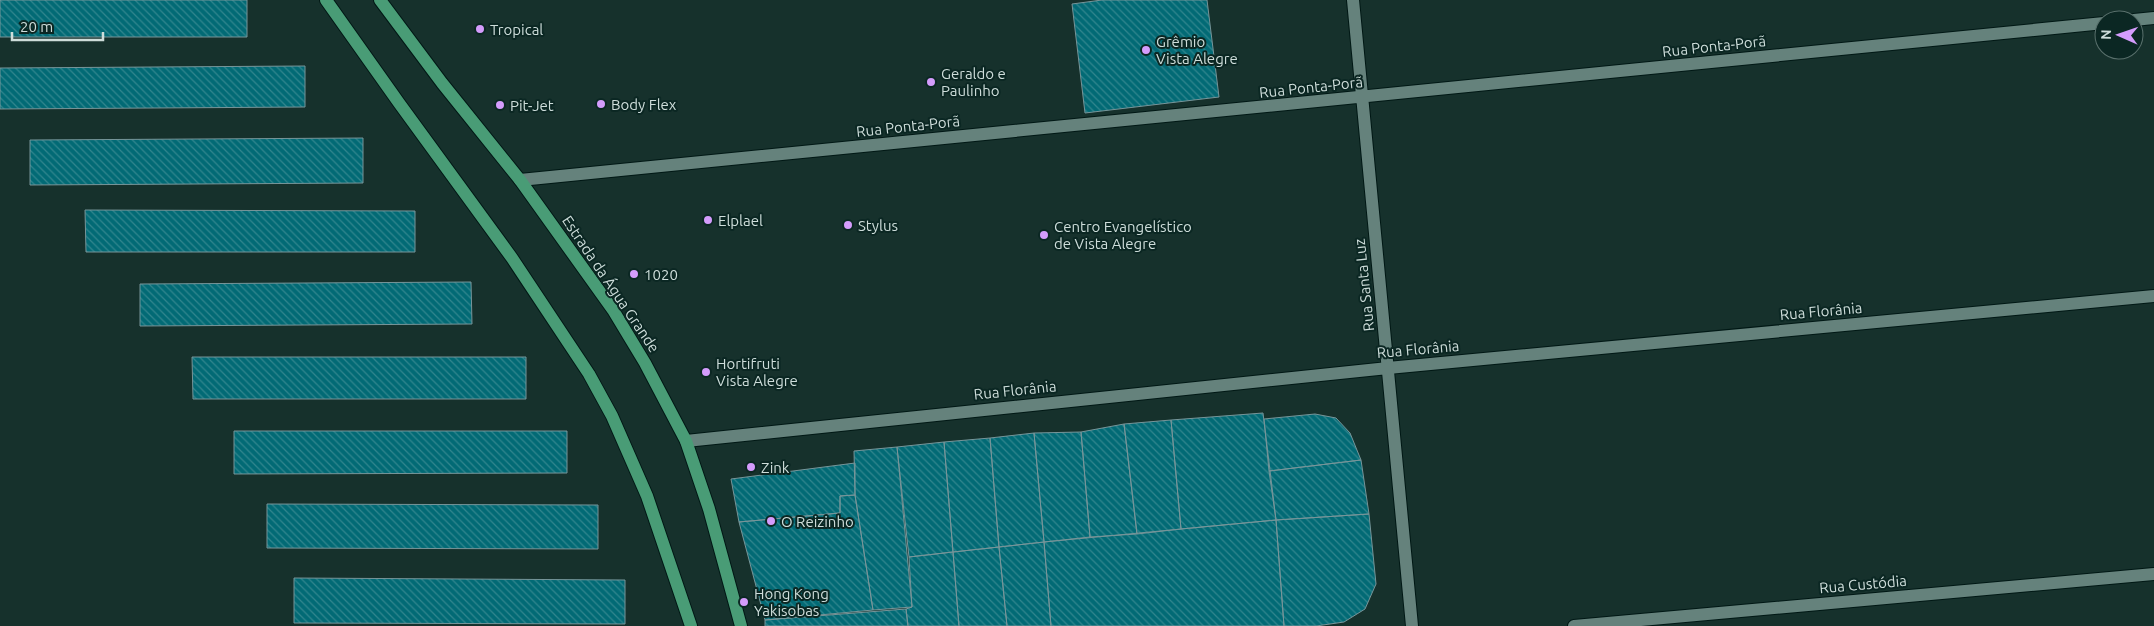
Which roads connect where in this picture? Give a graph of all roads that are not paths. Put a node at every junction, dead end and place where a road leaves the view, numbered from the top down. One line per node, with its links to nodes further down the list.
1 (326, 0): 11 (main road)
2 (380, 0): 6 (main road, Estrada da Água Grande)
3 (1353, 0): 5 (street, Rua Santa Luz)
4 (2094, 24): 5 (street, Rua Ponta-Porã)
5 (1362, 98): 6 (street, Rua Ponta-Porã); 8 (street, Rua Santa Luz)
6 (520, 180): 9 (main road, Estrada da Água Grande)
7 (2154, 296): 8 (street, Rua Florânia)
8 (1388, 368): 9 (street, Rua Florânia); 13 (street, Rua Santa Luz)
9 (686, 441): 12 (main road, Estrada da Água Grande)
10 (2154, 574): 14 (street, Rua Custódia)
11 (691, 626)
12 (741, 626)
13 (1412, 626)
14 (1574, 626)

